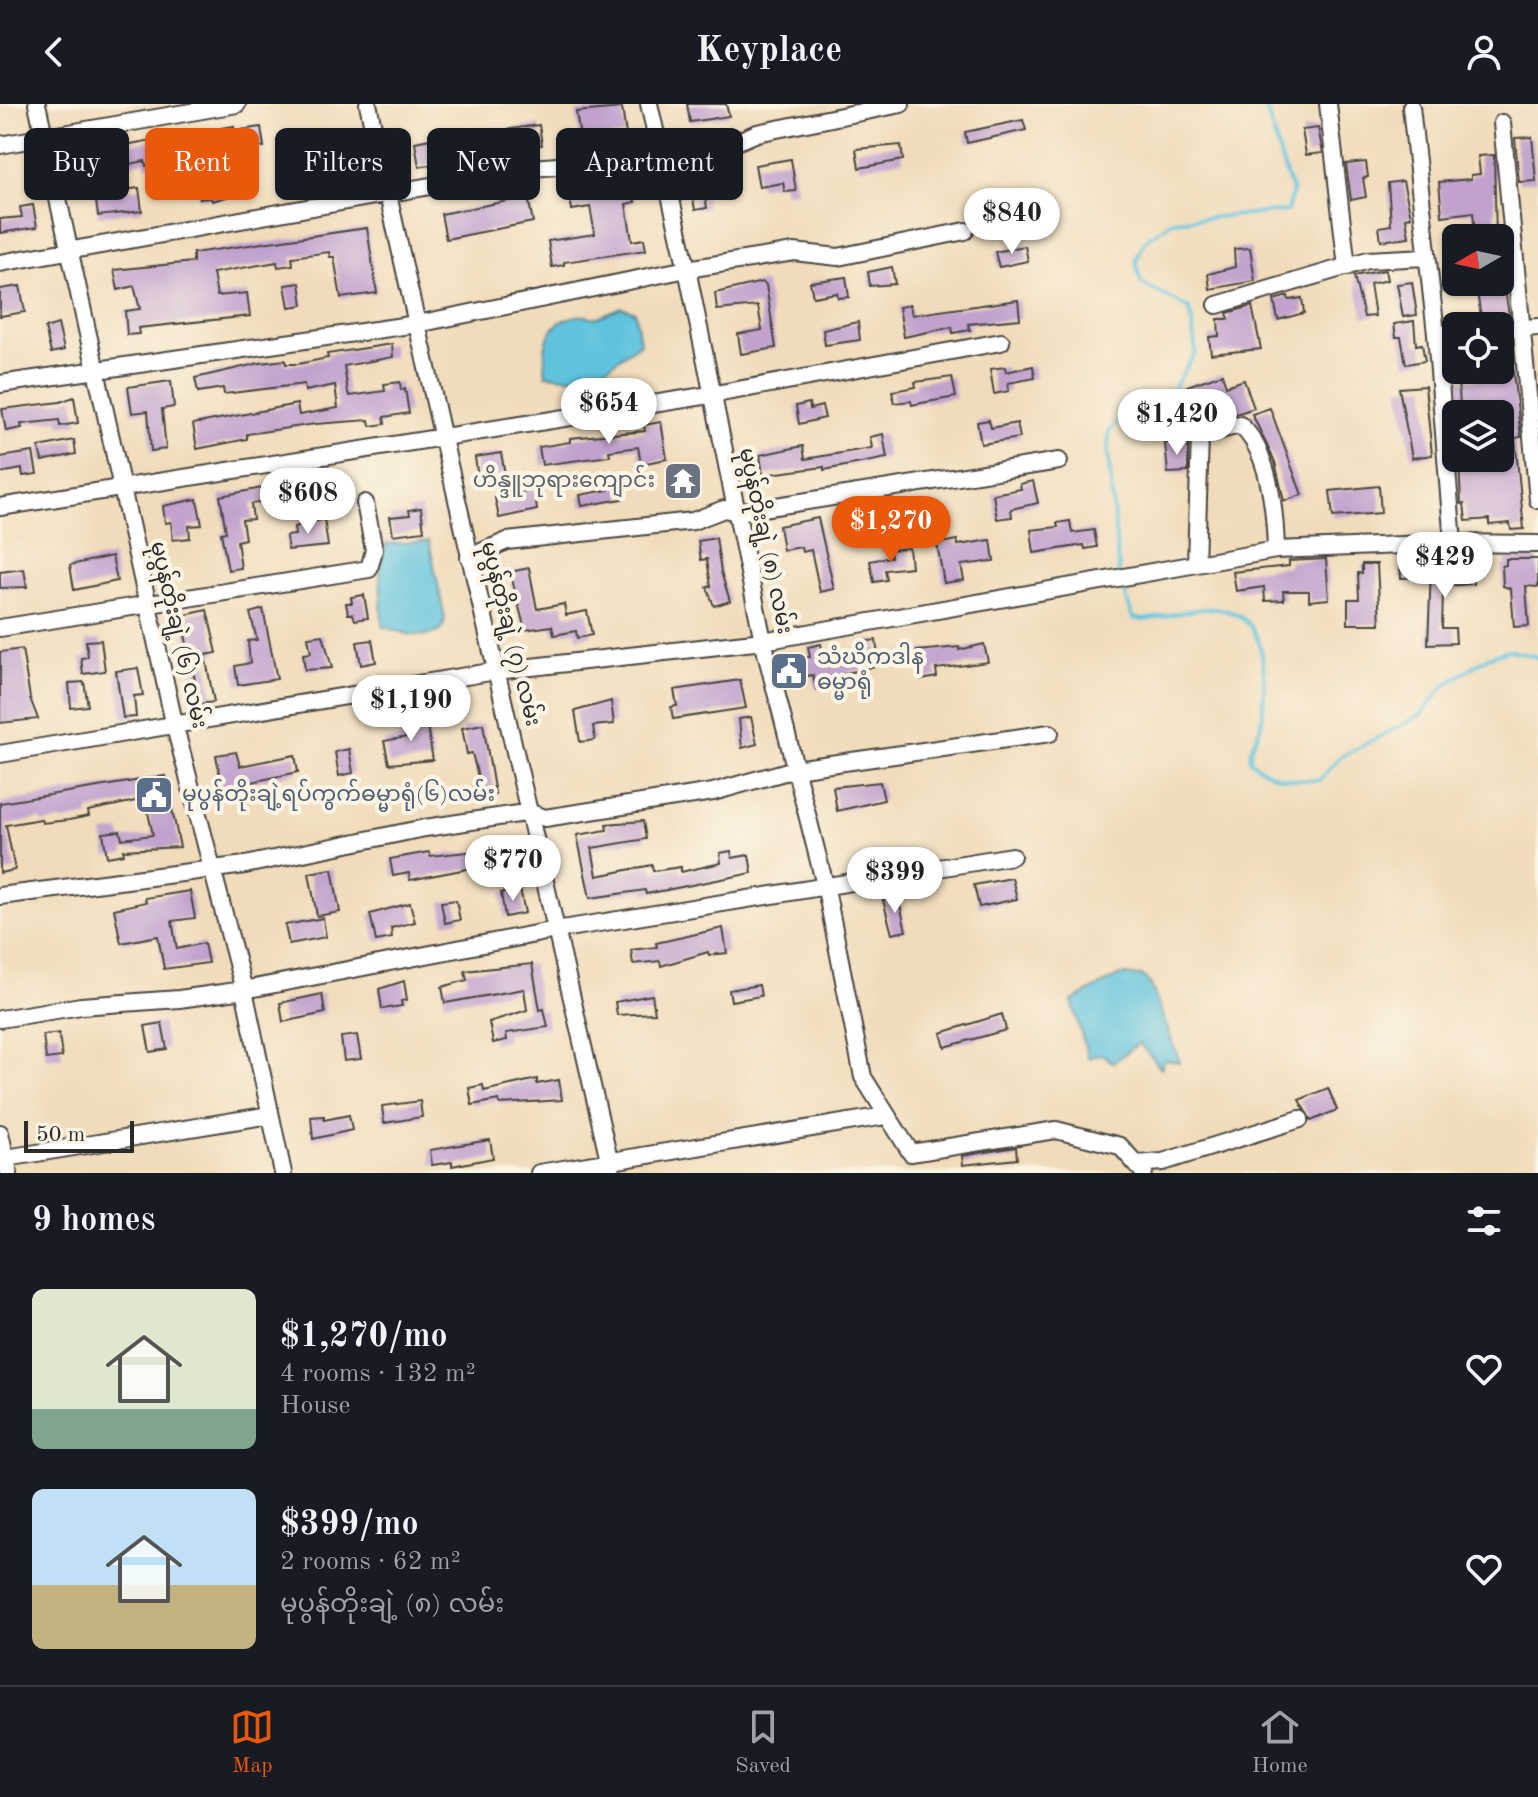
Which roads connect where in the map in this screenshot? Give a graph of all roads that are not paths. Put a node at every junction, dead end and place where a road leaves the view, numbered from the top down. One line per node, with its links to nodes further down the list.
1 (37, 104): 9 (street, မုပွန်တိုးချဲ့ (၆) လမ်း)
2 (237, 104): 10 (street)
3 (368, 104): 11 (street, မုပွန်တိုးချဲ့ (၇) လမ်း)
4 (649, 104): 12 (street, မုပွန်တိုးချဲ့ (၈) လမ်း)
5 (901, 104): 13 (street)
6 (1328, 104): 26 (street)
7 (1411, 107): 24 (street)
8 (1502, 123): 30 (street)
9 (42, 128)
10 (105, 128)
11 (373, 128)
12 (655, 128)
13 (743, 139)
14 (24, 142): 15 (street)
15 (0, 145)
16 (556, 166): 17 (street)
17 (411, 190)
18 (58, 200): 23 (street, မုပွန်တိုးချဲ့ (၆) လမ်း)
19 (355, 200): 23 (street)
20 (389, 200): 29 (street, မုပွန်တိုးချဲ့ (၇) လမ်း)
21 (671, 200): 27 (street, မုပွန်တိုးချဲ့ (၈) လမ်း)
22 (965, 231): 27 (street)
23 (70, 252): 25 (street); 34 (street, မုပွန်တိုးချဲ့ (၆) လမ်း)
24 (1426, 257): 26 (street); 31 (street)
25 (0, 263)
26 (1347, 267): 28 (street)
27 (687, 269): 29 (street); 36 (street, မုပွန်တိုးချဲ့ (၈) လမ်း)
28 (1217, 305)
29 (417, 324): 34 (street); 37 (street, မုပွန်တိုးချဲ့ (၇) လမ်း)
30 (1531, 328): 40 (street)
31 (1436, 334): 32 (street); 44 (street)
32 (1442, 334)
33 (1001, 342): 36 (street)
34 (96, 368): 35 (street); 39 (street, မုပွန်တိုးချဲ့ (၆) လမ်း)
35 (0, 384)
36 (710, 395): 37 (street); 43 (street, မုပွန်တိုးချဲ့ (၈) လမ်း)
37 (440, 436): 39 (street); 47 (street, မုပွန်တိုးချဲ့ (၇) လမ်း)
38 (1059, 461): 43 (street)
39 (122, 486): 42 (street); 49 (street, မုပွန်တိုးချဲ့ (၆) လမ်း)
40 (1538, 500)
41 (365, 503): 49 (street)
42 (0, 507)
43 (738, 512): 47 (street); 51 (street, မုပွန်တိုးချဲ့ (၈) လမ်း)
44 (1453, 543): 45 (street); 46 (street)
45 (1538, 544)
46 (1276, 550): 48 (street); 48 (street)
47 (469, 557): 52 (street, မုပွန်တိုးချဲ့ (၇) လမ်း)
48 (1196, 564): 51 (street)
49 (149, 604): 50 (street); 53 (street, မုပွန်တိုးချဲ့ (၆) လမ်း)
50 (0, 628)
51 (763, 641): 52 (street); 56 (street, မုပွန်တိုးချဲ့ (၈) လမ်း)
52 (496, 671): 53 (street); 57 (street, မုပွန်တိုးချဲ့ (၇) လမ်း)
53 (175, 727): 55 (street); 59 (street, မုပွန်တိုးချဲ့ (၆) လမ်း)
54 (1050, 733): 56 (street)
55 (0, 754)
56 (795, 769): 57 (street); 60 (street, မုပွန်တိုးချဲ့ (၈) လမ်း)
57 (531, 813): 59 (street); 62 (street, မုပွန်တိုးချဲ့ (၇) လမ်း)
58 (1012, 856): 60 (street)
59 (213, 869): 61 (street); 63 (street, မုပွန်တိုးချဲ့ (၆) လမ်း)
60 (826, 889): 62 (street); 66 (street, မုပွန်တိုးချဲ့ (၈) လမ်း)
61 (0, 896)
62 (556, 930): 63 (street); 70 (street, မုပွန်တိုးချဲ့ (၇) လမ်း)
63 (244, 990): 64 (street); 65 (street, မုပွန်တိုးချဲ့ (၆) လမ်း)
64 (0, 1019)
65 (270, 1115): 69 (street); 72 (street, မုပွန်တိုးချဲ့ (၆) လမ်း)
66 (885, 1116): 70 (street); 71 (street, မုပွန်တိုးချဲ့ (၈) လမ်း)
67 (1300, 1119): 71 (street)
68 (0, 1133): 69 (street)
69 (5, 1163)
70 (610, 1167): 73 (street)
71 (1140, 1168)
72 (283, 1173)
73 (539, 1173)

